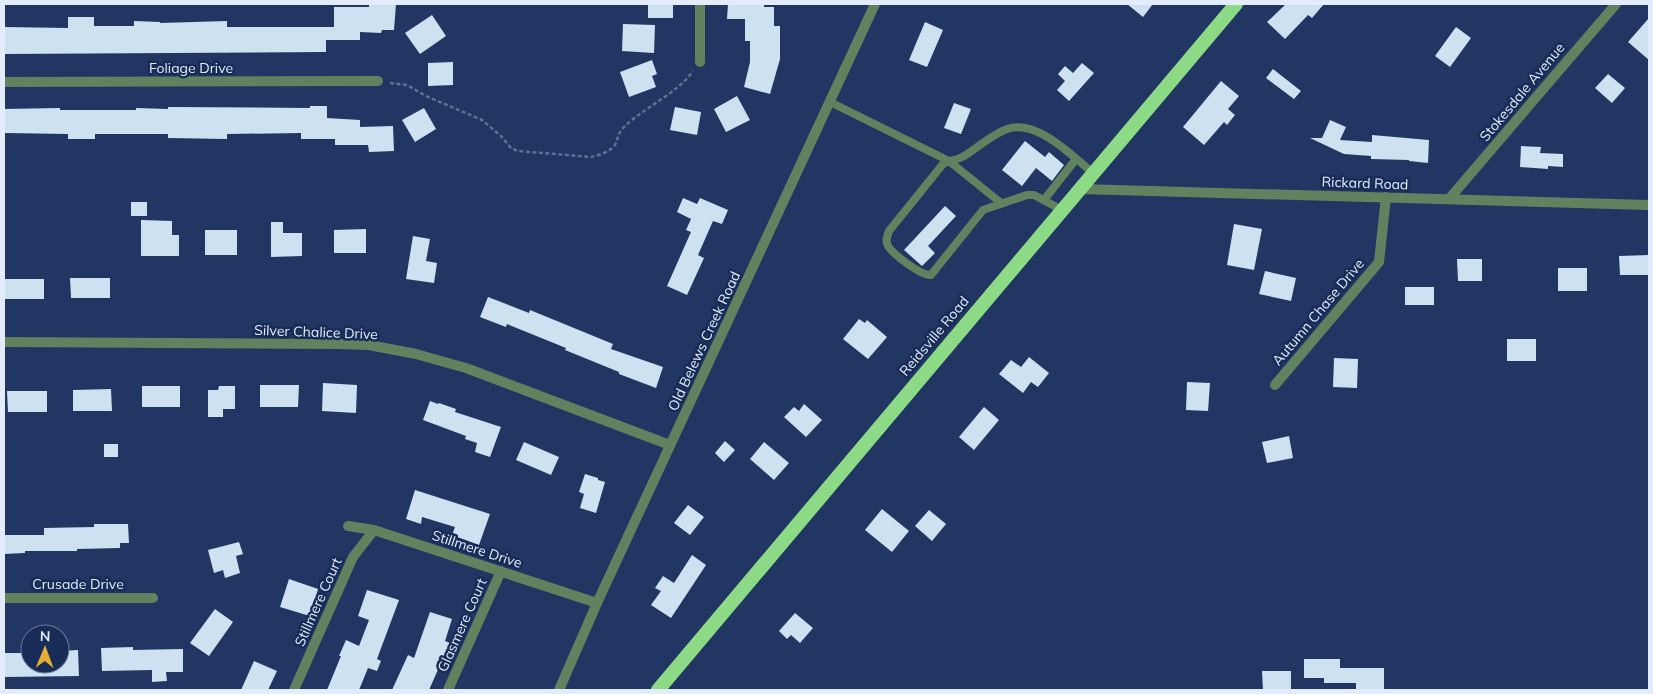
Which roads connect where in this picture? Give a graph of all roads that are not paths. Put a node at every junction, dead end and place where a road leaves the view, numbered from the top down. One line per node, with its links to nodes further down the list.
1 (700, 4): 5 (street)
2 (875, 4): 8 (street, Old Belews Creek Road)
3 (1236, 4): 11 (highway, Reidsville Road)
4 (1616, 4): 14 (street, Stokesdale Avenue)
5 (700, 62)
6 (378, 81): 7 (street, Foliage Drive)
7 (4, 82)
8 (830, 102): 10 (lane); 21 (street, Old Belews Creek Road)
9 (1076, 159): 10 (lane); 11 (lane); 15 (lane)
10 (949, 160): 16 (lane); 16 (lane)
11 (1093, 173): 12 (highway, Reidsville Road)
12 (1080, 189): 13 (street, Rickard Road); 18 (highway, Reidsville Road)
13 (1386, 197): 14 (street, Rickard Road); 20 (street, Autumn Chase Drive)
14 (1450, 199): 17 (street, Rickard Road)
15 (1044, 200): 16 (lane); 18 (lane)
16 (1000, 203)
17 (1649, 205)
18 (1062, 210): 31 (highway, Reidsville Road)
19 (4, 342): 21 (street, Silver Chalice Drive)
20 (1275, 385)
21 (670, 446): 27 (street, Old Belews Creek Road)
22 (348, 526): 23 (street, Stillmere Drive)
23 (374, 530): 24 (street, Stillmere Drive); 28 (street, Stillmere Court)
24 (501, 571): 27 (street, Stillmere Drive); 29 (street, Glasmere Court)
25 (4, 598): 26 (street, Crusade Drive)
26 (153, 598)
27 (597, 603): 30 (street, Old Belews Creek Road)
28 (294, 690)
29 (448, 690)
30 (559, 690)
31 (658, 690)

